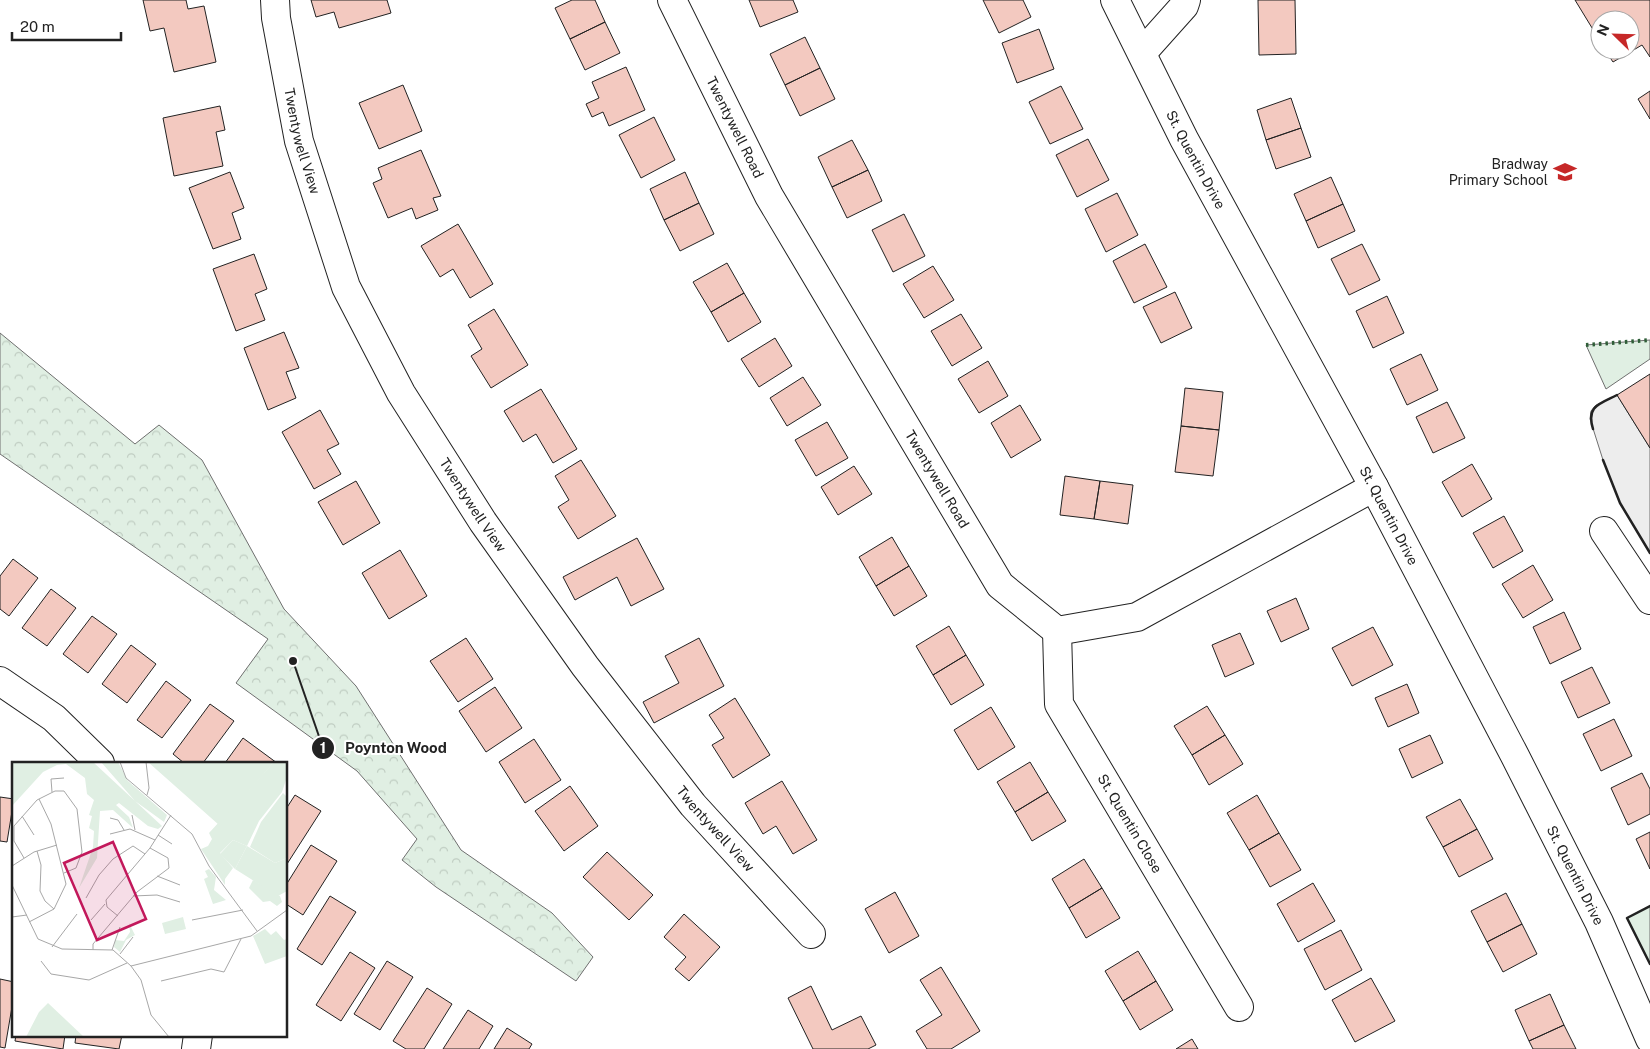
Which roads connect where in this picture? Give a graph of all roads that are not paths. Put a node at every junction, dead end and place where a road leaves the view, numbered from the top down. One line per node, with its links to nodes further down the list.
1 (275, 0): 12 (street, Twentywell View)
2 (672, 0): 9 (street, Twentywell Road)
3 (1115, 0): 5 (street, St. Quentin Drive)
4 (1186, 0): 5 (street)
5 (1142, 53): 6 (street, St. Quentin Drive)
6 (1374, 488): 9 (street); 15 (street, St. Quentin Drive)
7 (1604, 531): 8 (street)
8 (1650, 600)
9 (1057, 631): 13 (street, St. Quentin Close)
10 (0, 681): 11 (street)
11 (99, 762)
12 (811, 934)
13 (1239, 1007)
14 (198, 1036): 16 (street)
15 (1650, 1039)
16 (196, 1049)

